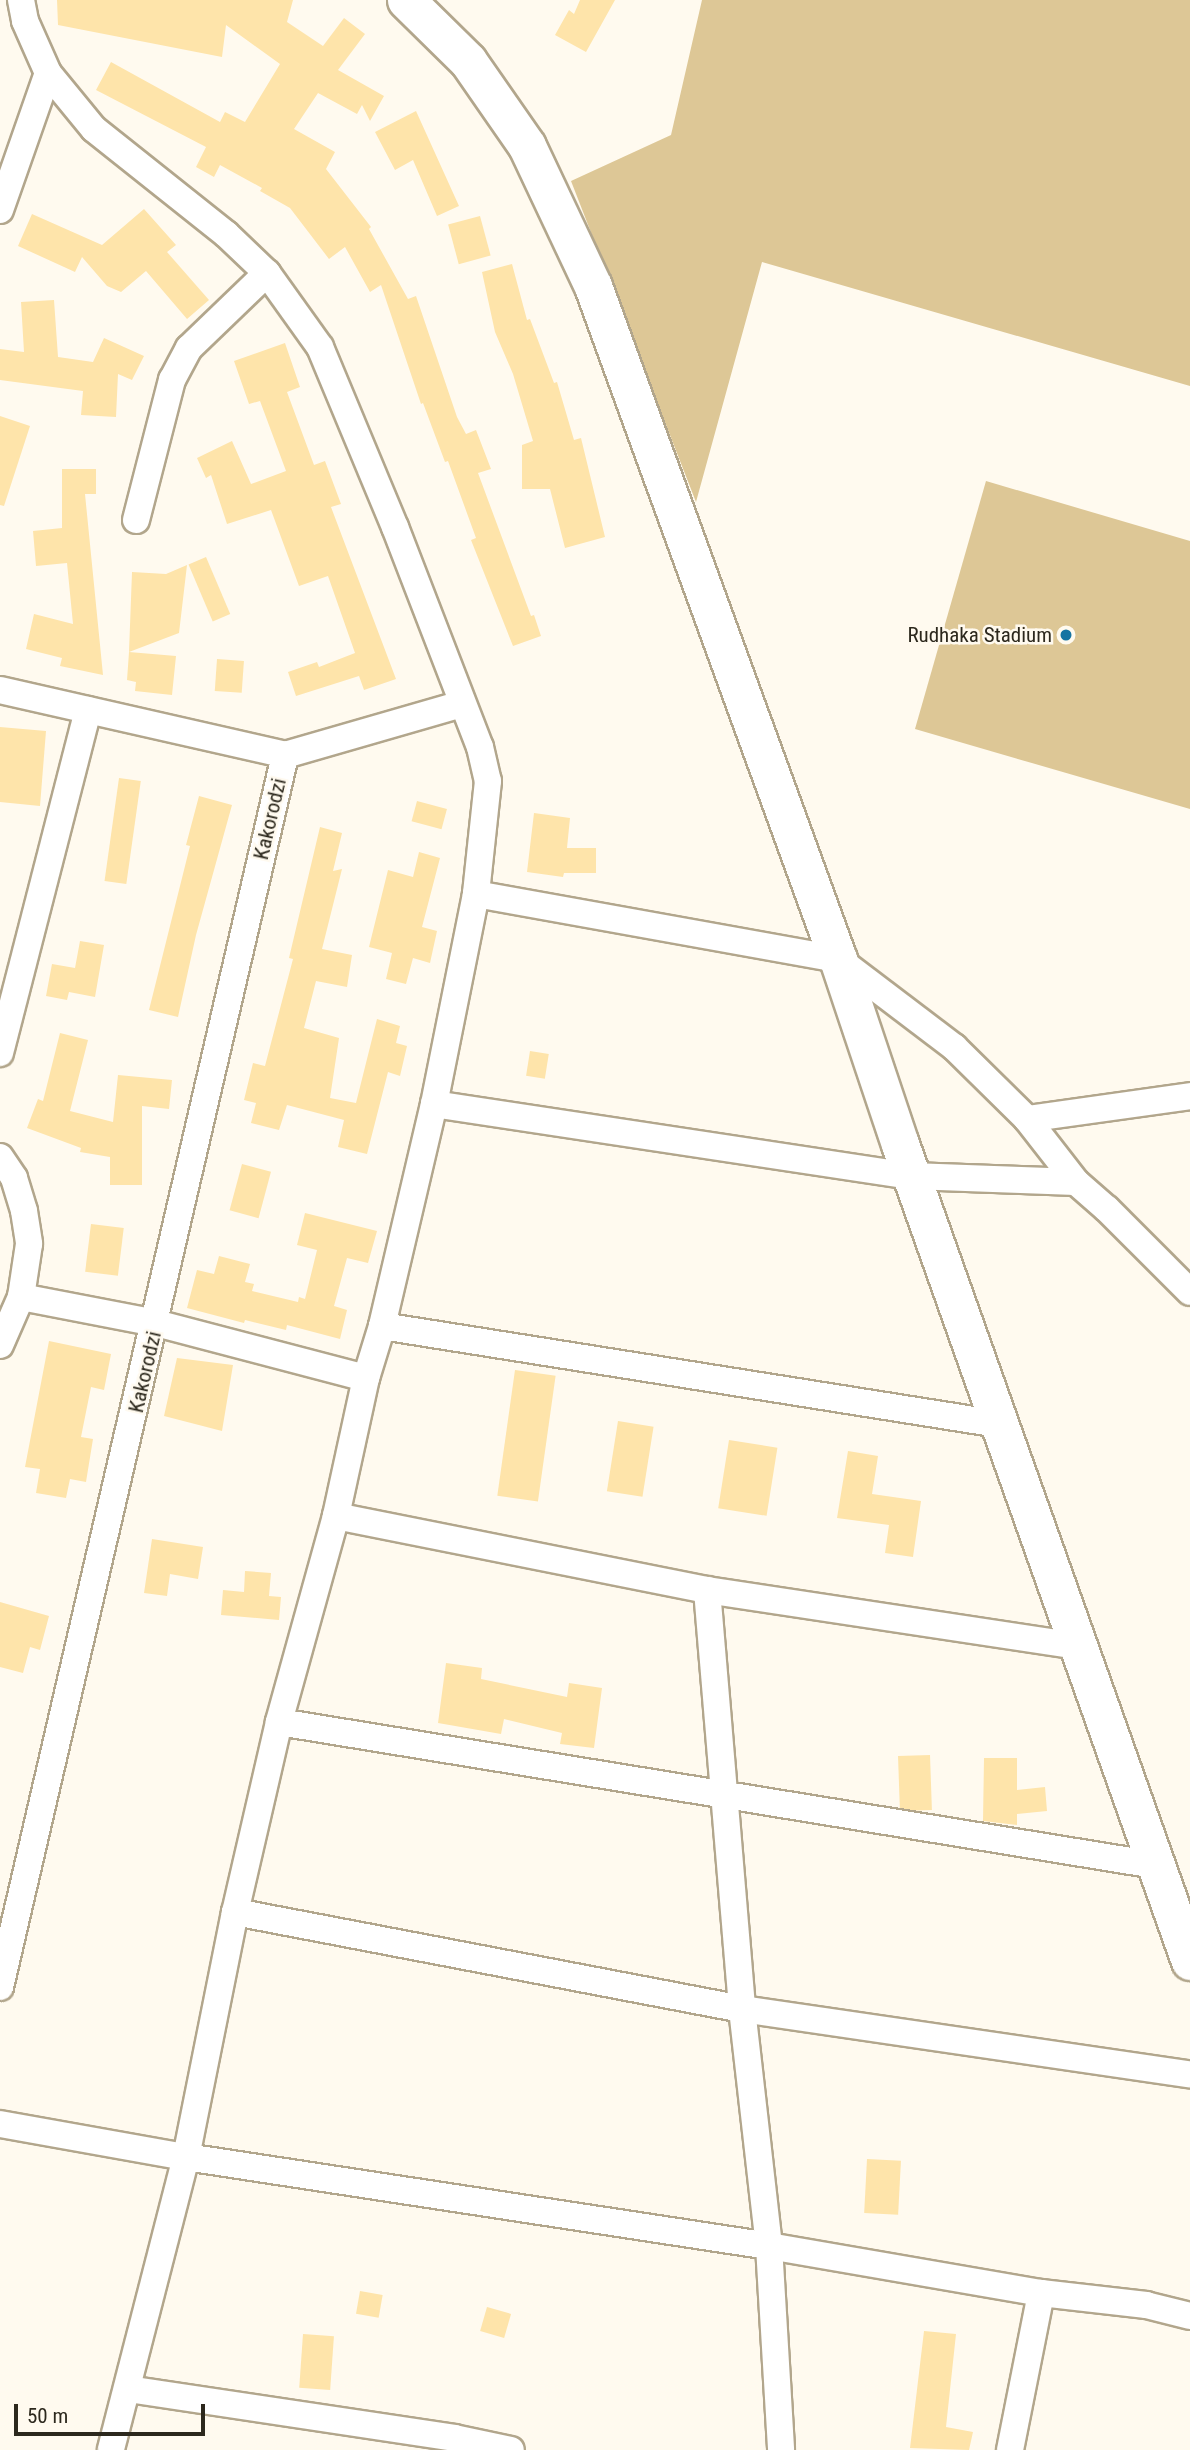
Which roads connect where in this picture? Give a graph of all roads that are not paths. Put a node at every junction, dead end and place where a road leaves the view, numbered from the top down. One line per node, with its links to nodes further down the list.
1 (21, 0): 3 (street)
2 (406, 0): 12 (street)
3 (48, 73): 4 (street); 5 (street)
4 (0, 210)
5 (267, 273): 6 (street); 8 (street)
6 (136, 520)
7 (0, 690): 9 (street)
8 (462, 704): 10 (street); 11 (street)
9 (88, 710): 10 (street); 13 (street)
10 (285, 755): 22 (street, Kakorodzi)
11 (477, 894): 12 (street); 15 (street)
12 (838, 959): 16 (street); 18 (street)
13 (0, 1053)
14 (1190, 1096): 16 (street)
15 (434, 1104): 18 (street); 23 (street)
16 (1027, 1119): 19 (street)
17 (0, 1157): 21 (street)
18 (911, 1176): 19 (street); 26 (street)
19 (1076, 1182): 20 (street)
20 (1190, 1292)
21 (21, 1297): 22 (street); 24 (street)
22 (156, 1323): 25 (street); 35 (street, Kakorodzi)
23 (382, 1326): 25 (street); 26 (street)
24 (0, 1345)
25 (366, 1378): 27 (street)
26 (999, 1424): 29 (street)
27 (336, 1516): 28 (street); 30 (street)
28 (707, 1590): 29 (street); 31 (street)
29 (1078, 1646): 32 (street)
30 (279, 1722): 31 (street); 33 (street)
31 (723, 1794): 32 (street); 36 (street)
32 (1155, 1865): 34 (street)
33 (235, 1912): 36 (street); 39 (street)
34 (1190, 1961)
35 (0, 1987)
36 (742, 2009): 37 (street); 40 (street)
37 (1190, 2074)
38 (0, 2124): 39 (street)
39 (186, 2157): 40 (street); 43 (street)
40 (769, 2246): 41 (street); 46 (street)
41 (1041, 2292): 42 (street); 47 (street)
42 (1190, 2316)
43 (128, 2389): 44 (street); 45 (street)
44 (111, 2450)
45 (511, 2450)
46 (780, 2450)
47 (1010, 2450)

